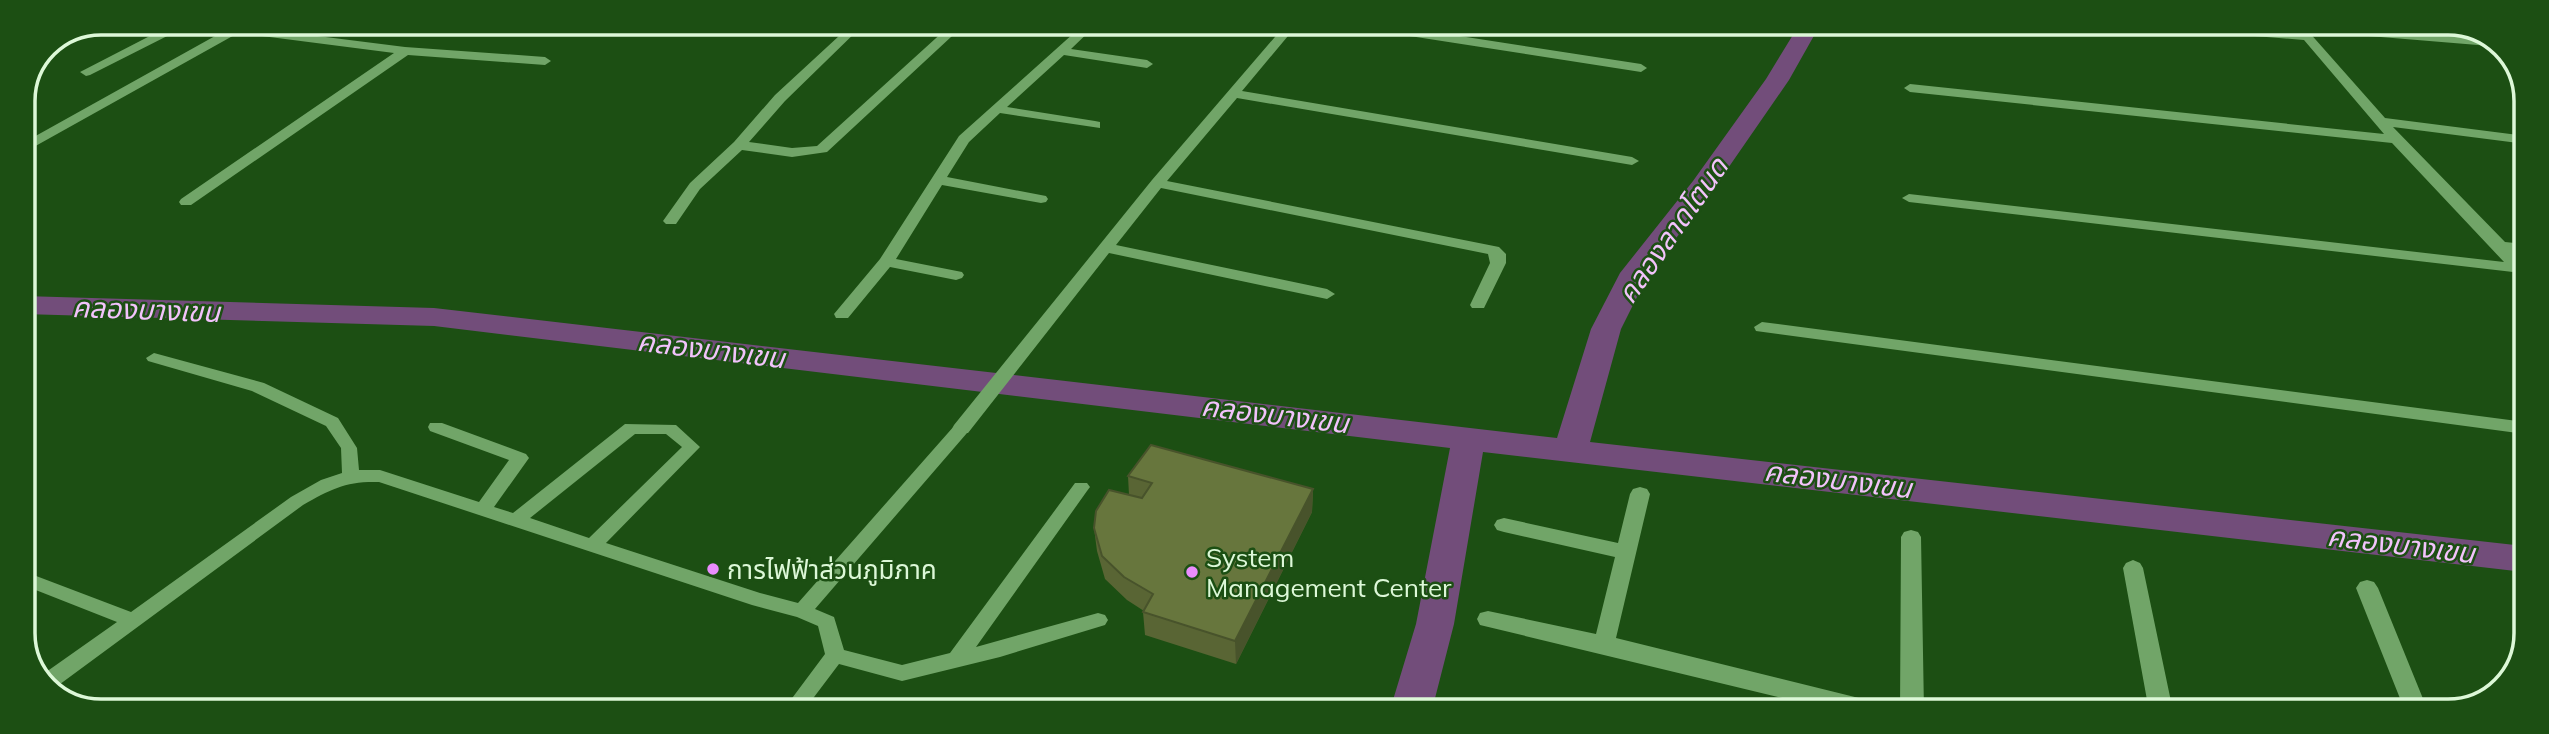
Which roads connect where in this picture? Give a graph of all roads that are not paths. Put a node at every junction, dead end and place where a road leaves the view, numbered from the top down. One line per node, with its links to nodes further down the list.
1 (162, 35): 18 (street)
2 (227, 35): 26 (street)
3 (301, 35): 13 (street)
4 (846, 35): 27 (street)
5 (946, 35): 27 (street)
6 (1079, 35): 14 (street)
7 (1283, 35): 20 (street)
8 (1430, 35): 17 (street)
9 (2284, 35): 11 (street)
10 (2402, 35): 12 (street)
11 (2307, 37): 22 (street)
12 (2477, 42)
13 (405, 51): 15 (street); 33 (street)
14 (1061, 51): 16 (street); 21 (street)
15 (545, 61)
16 (1147, 64)
17 (1641, 68)
18 (86, 72)
19 (1910, 88): 25 (street)
20 (1233, 93): 28 (street); 30 (street)
21 (997, 109): 23 (street); 29 (street)
22 (2384, 122): 24 (street); 25 (street)
23 (1096, 125)
24 (2514, 138)
25 (2396, 139): 35 (street)
26 (35, 142)
27 (739, 145): 34 (street)
28 (1632, 161)
29 (938, 180): 32 (street); 38 (street)
30 (1157, 183): 36 (street); 43 (street)
31 (1909, 198): 40 (street)
32 (1041, 199)
33 (186, 202)
34 (671, 221)
35 (2500, 246): 37 (street); 39 (street)
36 (1106, 248): 42 (street); 49 (street)
37 (2514, 248)
38 (886, 262): 41 (street); 44 (street)
39 (2514, 264)
40 (2514, 272)
41 (956, 275)
42 (1327, 295)
43 (1478, 305)
44 (842, 314)
45 (1762, 327): 48 (street)
46 (154, 358): 50 (lane)
47 (436, 427): 53 (lane)
48 (2514, 427)
49 (961, 429): 62 (lane)
50 (351, 475): 53 (lane); 65 (lane)
51 (1081, 487): 68 (lane)
52 (1640, 494): 58 (street)
53 (481, 510): 54 (lane)
54 (515, 521): 57 (lane); 57 (lane)
55 (1504, 525): 58 (street)
56 (1911, 537): 72 (street)
57 (592, 546): 62 (lane)
58 (1626, 552): 66 (street)
59 (2133, 568): 73 (street)
60 (35, 583): 65 (lane)
61 (2367, 588): 74 (street)
62 (802, 611): 67 (lane)
63 (1488, 619): 66 (street)
64 (1098, 620): 68 (lane)
65 (135, 621): 69 (lane)
66 (1604, 644): 71 (street)
67 (835, 655): 68 (lane); 70 (lane)
68 (956, 660)
69 (54, 678)
70 (802, 699)
71 (1826, 699)
72 (1912, 699)
73 (2159, 699)
74 (2412, 699)

